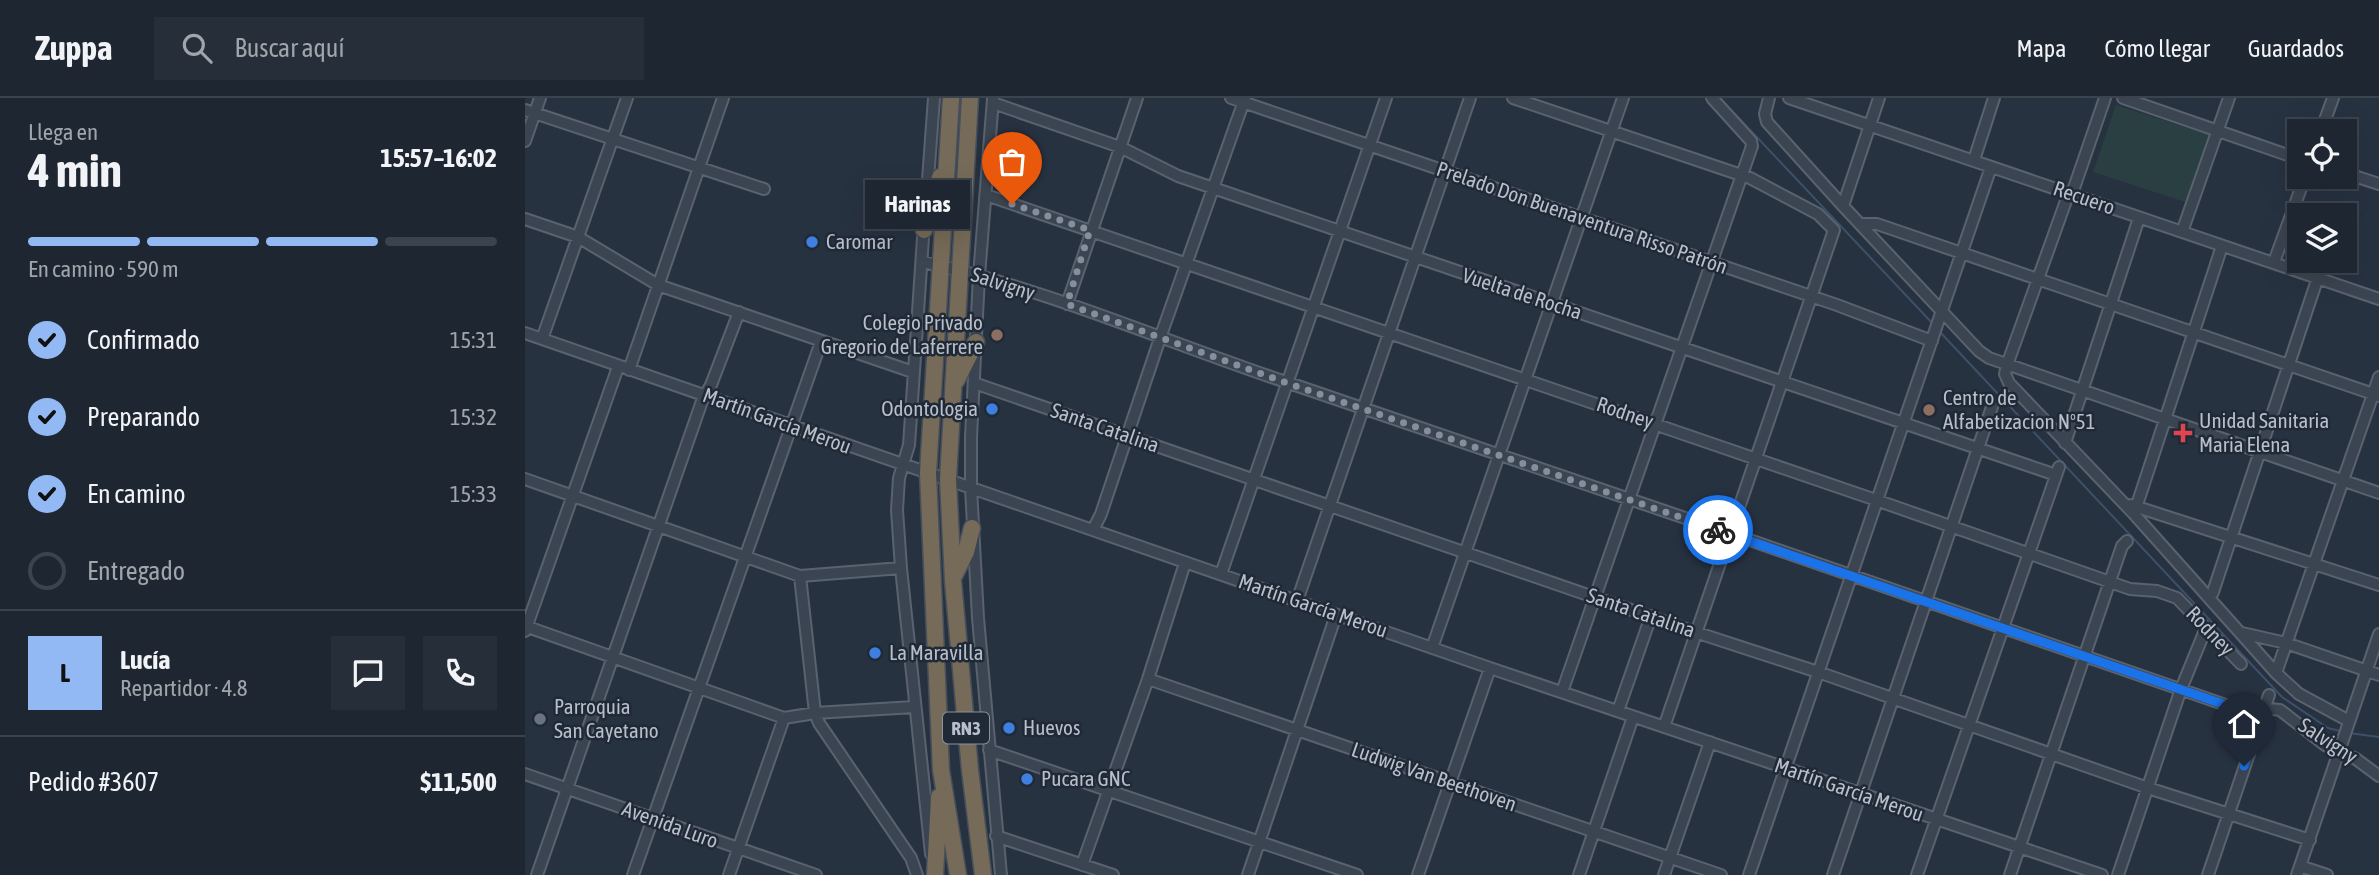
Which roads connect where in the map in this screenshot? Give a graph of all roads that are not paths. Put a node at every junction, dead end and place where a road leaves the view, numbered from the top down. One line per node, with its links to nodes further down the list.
1 (540, 98): 24 (street)
2 (627, 98): 29 (street)
3 (723, 98): 37 (street)
4 (934, 98): 52 (street)
5 (951, 98): 33 (highway, RN3)
6 (970, 98): 65 (highway, RN3)
7 (1136, 98): 32 (street)
8 (1231, 98): 22 (street, Prelado Don Buenaventura Risso Patrón)
9 (1386, 98): 31 (street)
10 (1470, 98): 38 (street)
11 (1513, 98): 28 (street)
12 (1623, 98): 28 (street)
13 (1711, 98): 39 (street)
14 (1769, 98): 47 (street)
15 (1789, 98): 26 (street, Recuero)
16 (1879, 98): 26 (street)
17 (1994, 98): 35 (street)
18 (2105, 98): 45 (street)
19 (2123, 98): 27 (street)
20 (2229, 98): 27 (street)
21 (2333, 98): 25 (street)
22 (1244, 100): 31 (street, Prelado Don Buenaventura Risso Patrón); 42 (street)
23 (993, 101): 32 (street, Vuelta de Rocha); 46 (street)
24 (530, 111): 29 (street); 30 (street)
25 (2325, 119)
26 (1870, 125): 35 (street, Recuero); 47 (street)
27 (2218, 130): 34 (street); 55 (street)
28 (1611, 132): 39 (street); 48 (street)
29 (613, 140): 37 (street); 56 (street)
30 (525, 141)
31 (1370, 145): 38 (street, Prelado Don Buenaventura Risso Patrón); 54 (street)
32 (1120, 148): 42 (street, Vuelta de Rocha); 53 (street)
33 (948, 151): 52 (highway); 64 (highway, RN3)
34 (2287, 155)
35 (1974, 160): 36 (street, Recuero)
36 (1991, 167): 45 (street, Recuero); 58 (street)
37 (699, 169): 43 (street); 69 (street)
38 (1445, 171): 48 (street, Prelado Don Buenaventura Risso Patrón); 59 (street)
39 (1741, 175): 62 (street); 71 (street)
40 (2357, 177): 41 (street)
41 (2379, 184)
42 (1213, 188): 54 (street, Vuelta de Rocha); 63 (street)
43 (764, 189)
44 (2301, 189): 61 (street)
45 (2070, 193): 49 (street, Recuero); 68 (street)
46 (986, 194): 53 (street, Rodney); 66 (street)
47 (1843, 206): 51 (street)
48 (1582, 217): 62 (street, Prelado Don Buenaventura Risso Patrón); 73 (street)
49 (2139, 218): 55 (street, Recuero); 74 (street)
50 (525, 219): 56 (street)
51 (1861, 224): 58 (street); 77 (street)
52 (924, 230): 60 (street)
53 (1090, 230): 63 (street, Rodney); 72 (street)
54 (1339, 231): 59 (street, Vuelta de Rocha); 75 (street)
55 (2182, 232): 57 (street, Recuero)
56 (578, 237): 69 (street); 82 (street)
57 (2222, 246): 61 (street, Recuero); 80 (street)
58 (1961, 253): 68 (street); 77 (street)
59 (1416, 257): 73 (street, Vuelta de Rocha); 78 (street)
60 (923, 262): 64 (street, Salvigny); 90 (street)
61 (2274, 262): 67 (street, Recuero)
62 (1711, 263): 71 (street, Prelado Don Buenaventura Risso Patrón); 86 (street)
63 (1187, 264): 75 (street, Rodney); 81 (street)
64 (940, 265): 65 (street, Salvigny); 113 (highway, RN3)
65 (961, 271): 66 (street, Salvigny); 93 (highway, RN3)
66 (979, 276): 72 (street, Salvigny); 85 (street)
67 (2319, 277): 70 (street, Recuero); 88 (street)
68 (2038, 279): 74 (street); 87 (street)
69 (658, 285): 76 (street); 89 (street)
70 (2378, 296)
71 (1812, 297): 83 (street, Prelado Don Buenaventura Risso Patrón); 96 (street)
72 (1067, 304): 81 (street, Salvigny)
73 (1552, 304): 86 (street, Vuelta de Rocha); 92 (street)
74 (2111, 306): 80 (street); 97 (street)
75 (1314, 307): 78 (street, Rodney); 95 (street)
76 (739, 312): 84 (street); 98 (street)
77 (1942, 312): 83 (street); 87 (street)
78 (1389, 332): 92 (street, Rodney); 101 (street)
79 (525, 333): 82 (street, Martín García Merou)
80 (2194, 333): 88 (street); 102 (street)
81 (1160, 338): 95 (street, Salvigny); 106 (street)
82 (542, 339): 89 (street, Martín García Merou)
83 (1932, 341): 104 (street)
84 (821, 342): 90 (street); 105 (street)
85 (976, 342): 93 (highway); 94 (street)
86 (1682, 349): 96 (street, Vuelta de Rocha); 103 (street)
87 (2007, 365): 97 (street); 107 (street)
88 (2289, 366): 99 (street); 109 (street)
89 (624, 369): 98 (street, Martín García Merou); 120 (street)
90 (913, 372): 112 (street)
91 (2379, 377): 99 (street)
92 (1525, 379): 103 (street, Rodney); 110 (street)
93 (954, 383): 115 (highway, RN3)
94 (974, 383): 106 (street, Santa Catalina); 118 (street)
95 (1287, 383): 101 (street, Salvigny); 116 (street)
96 (1783, 383): 104 (street, Vuelta de Rocha); 111 (street)
97 (2083, 391): 102 (street); 107 (street)
98 (706, 395): 105 (street, Martín García Merou); 126 (street)
99 (2376, 395): 117 (street)
100 (1993, 404): 108 (street)
101 (1363, 407): 110 (street, Salvigny); 123 (street)
102 (2166, 419): 109 (street); 124 (street)
103 (1656, 424): 111 (street, Rodney); 121 (street)
104 (1902, 424): 108 (street, Vuelta de Rocha); 122 (street)
105 (791, 427): 112 (street, Martín García Merou); 134 (street)
106 (1127, 436): 116 (street, Santa Catalina); 128 (street)
107 (2065, 443): 124 (street)
108 (1978, 450): 125 (street); 133 (street, Vuelta de Rocha)
109 (2261, 453): 117 (street); 130 (street)
110 (1499, 455): 121 (street, Salvigny); 132 (street)
111 (1756, 458): 122 (street, Rodney); 129 (street)
112 (903, 466): 113 (street, Martín García Merou); 137 (street)
113 (928, 473): 115 (street, Martín García Merou); 187 (highway, RN3)
114 (525, 479): 120 (street)
115 (948, 479): 118 (street, Martín García Merou); 141 (highway, RN3)
116 (1253, 480): 123 (street, Santa Catalina); 138 (street)
117 (2342, 480): 119 (street); 136 (street)
118 (971, 488): 127 (street); 128 (street, Martín García Merou)
119 (2379, 493)
120 (573, 496): 126 (street); 151 (street)
121 (1628, 499): 129 (street, Salvigny); 144 (street)
122 (1876, 499): 125 (street, Rodney); 139 (street)
123 (1330, 506): 132 (street, Santa Catalina); 146 (street)
124 (2136, 510): 130 (street); 145 (street)
125 (1953, 526): 133 (street, Rodney); 147 (street)
126 (658, 527): 134 (street); 159 (street)
127 (972, 528): 141 (highway); 183 (street)
128 (1093, 530): 135 (street, Martín García Merou)
129 (1730, 534): 139 (street, Salvigny); 153 (street)
130 (2232, 537): 136 (street); 145 (street)
131 (2127, 541): 142 (street)
132 (1465, 552): 144 (street, Santa Catalina); 157 (street)
133 (2028, 552): 142 (street, Rodney); 150 (street)
134 (744, 557): 140 (street); 167 (street)
135 (1185, 563): 138 (street, Martín García Merou); 166 (street)
136 (2314, 565): 143 (street); 156 (street)
137 (901, 568): 140 (street); 172 (street)
138 (1221, 574): 146 (street, Martín García Merou)
139 (1851, 575): 147 (street, Salvigny); 163 (street)
140 (800, 576): 175 (street)
141 (953, 581): 199 (highway, RN3)
142 (2110, 581): 152 (street, Rodney); 158 (street)
143 (2379, 585)
144 (1594, 596): 149 (street, Santa Catalina); 169 (street)
145 (2209, 598): 154 (street)
146 (1297, 601): 148 (street, Martín García Merou)
147 (1927, 601): 150 (street, Salvigny); 171 (street)
148 (1336, 615): 157 (street, Martín García Merou); 181 (street)
149 (1651, 616): 153 (street, Santa Catalina); 173 (street)
150 (2002, 627): 158 (street, Salvigny); 179 (street)
151 (525, 628): 159 (street)
152 (2206, 628): 160 (street, Rodney); 168 (street)
153 (1695, 632): 163 (street, Santa Catalina); 180 (street)
154 (2242, 633): 156 (street, Rodney); 164 (street)
155 (2379, 634): 162 (street)
156 (2286, 643): 162 (street, Rodney); 164 (street)
157 (1432, 648): 161 (street, Martín García Merou)
158 (2085, 656): 168 (street, Salvigny); 185 (street)
159 (614, 657): 167 (street); 191 (street)
160 (2241, 664)
161 (1490, 668): 169 (street, Martín García Merou); 190 (street)
162 (2366, 671): 165 (street, Rodney); 178 (street)
163 (1818, 672): 171 (street, Santa Catalina); 186 (street)
164 (2276, 673): 178 (street)
165 (2379, 675)
166 (1148, 679): 181 (street, Ludwig Van Beethoven); 193 (street)
167 (700, 687): 177 (street); 196 (street)
168 (2181, 689): 174 (street, Salvigny); 192 (street)
169 (1562, 692): 173 (street, Martín García Merou)
170 (2269, 695): 174 (street)
171 (1894, 698): 179 (street, Santa Catalina); 194 (street)
172 (914, 706): 175 (street); 213 (street)
173 (1618, 711): 176 (street, Martín García Merou)
174 (2263, 711): 184 (street, Salvigny); 195 (street)
175 (815, 713): 177 (street); 212 (street)
176 (1633, 717): 180 (street, Martín García Merou); 198 (street)
177 (784, 718): 204 (street)
178 (2349, 721): 184 (street)
179 (1968, 724): 185 (street, Santa Catalina); 197 (street)
180 (1664, 727): 182 (street, Martín García Merou)
181 (1298, 731): 190 (street, Ludwig Van Beethoven); 202 (street)
182 (1710, 742): 186 (street, Martín García Merou); 205 (street)
183 (989, 750): 193 (street); 200 (street)
184 (2340, 752): 189 (street, Salvigny); 201 (street)
185 (2051, 753): 192 (street, Santa Catalina); 203 (street)
186 (1785, 768): 194 (street, Martín García Merou); 225 (street)
187 (941, 770): 213 (highway); 214 (highway, RN3)
188 (525, 774): 191 (street, Avenida Luro)
189 (2379, 776)
190 (1450, 783): 198 (street, Ludwig Van Beethoven); 221 (street)
191 (566, 788): 196 (street, Avenida Luro); 208 (street)
192 (2148, 788): 195 (street, Santa Catalina); 230 (street)
193 (1107, 791): 202 (street); 206 (street)
194 (1861, 794): 197 (street, Martín García Merou); 226 (street)
195 (2228, 813): 201 (street, Santa Catalina); 231 (street)
196 (653, 818): 204 (street, Avenida Luro); 209 (street)
197 (1935, 820): 203 (street, Martín García Merou); 227 (street)
198 (1594, 831): 205 (street, Ludwig Van Beethoven); 222 (street)
199 (977, 832): 215 (highway, RN3); 216 (highway)
200 (996, 836): 206 (street); 217 (street)
201 (2310, 840): 207 (street)
202 (1260, 841): 219 (street); 220 (street)
203 (2019, 848): 228 (street); 229 (street, Martín García Merou)
204 (737, 849): 210 (street); 211 (street, Avenida Luro)
205 (1670, 858): 223 (street); 224 (street, Ludwig Van Beethoven)
206 (1082, 865): 218 (street)
207 (2298, 871): 232 (street)
208 (537, 875)
209 (633, 875)
210 (729, 875)
211 (816, 875)
212 (917, 875)
213 (934, 875)
214 (958, 875)
215 (983, 875)
216 (995, 875)
217 (1001, 875)
218 (1113, 875)
219 (1248, 875)
220 (1357, 875)
221 (1418, 875)
222 (1579, 875)
223 (1664, 875)
224 (1721, 875)
225 (1749, 875)
226 (1833, 875)
227 (1917, 875)
228 (2010, 875)
229 (2102, 875)
230 (2118, 875)
231 (2208, 875)
232 (2327, 875)

